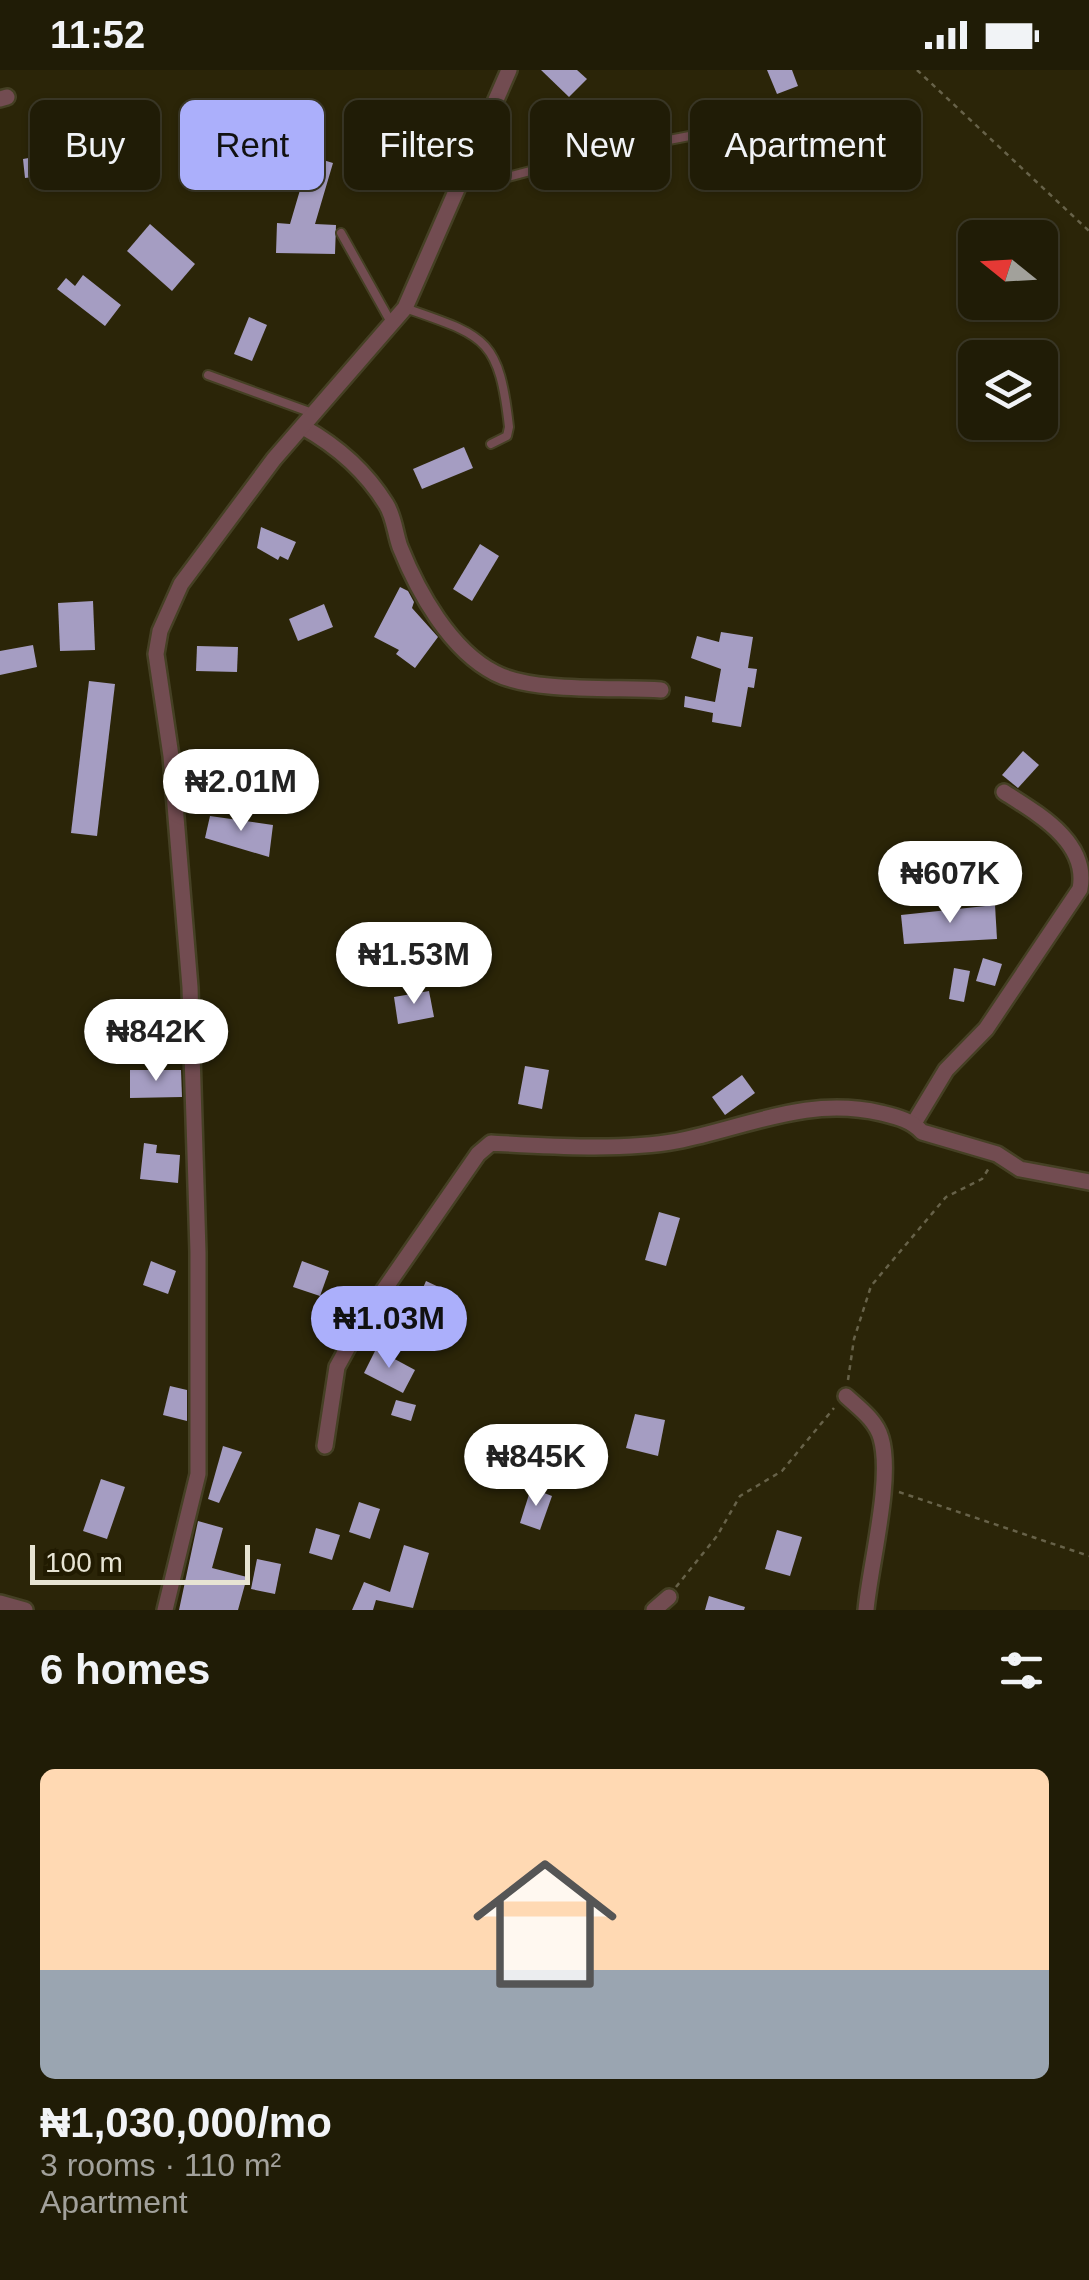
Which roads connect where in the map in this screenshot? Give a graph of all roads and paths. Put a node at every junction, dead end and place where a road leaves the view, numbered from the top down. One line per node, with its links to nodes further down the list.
1 (509, 70): 3 (street)
2 (917, 70): 7 (path)
3 (497, 100)
4 (690, 136): 5 (lane)
5 (510, 176)
6 (459, 190): 9 (street)
7 (1089, 230)
8 (342, 233): 10 (lane)
9 (405, 308): 10 (street); 14 (lane)
10 (392, 324): 12 (street)
11 (208, 375): 12 (lane)
12 (315, 414): 13 (street)
13 (303, 427): 15 (street); 27 (street)
14 (491, 444)
15 (661, 690)
16 (1004, 792): 17 (street)
17 (914, 1123): 18 (street); 21 (street)
18 (997, 1154): 19 (street); 20 (path)
19 (1089, 1182)
20 (846, 1396): 22 (street); 24 (path)
21 (326, 1446)
22 (881, 1480): 23 (path); 29 (street)
23 (1089, 1556)
24 (668, 1596): 28 (street)
25 (0, 1603): 26 (street)
26 (25, 1610)
27 (164, 1610)
28 (654, 1610)
29 (866, 1610)

